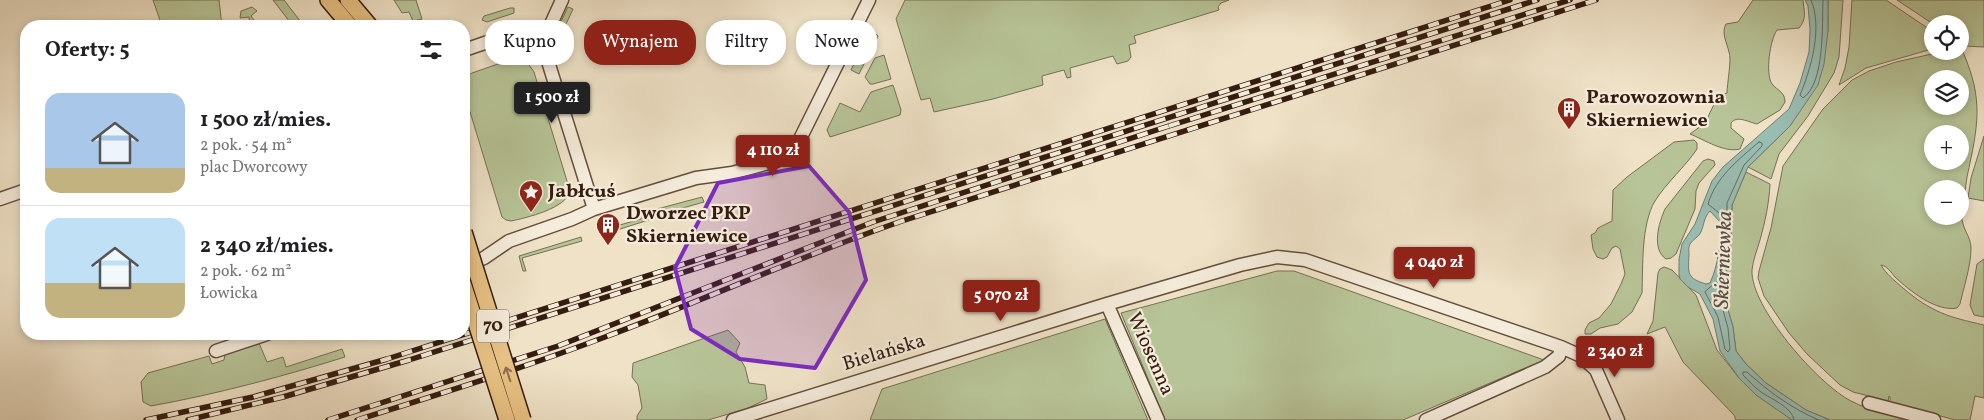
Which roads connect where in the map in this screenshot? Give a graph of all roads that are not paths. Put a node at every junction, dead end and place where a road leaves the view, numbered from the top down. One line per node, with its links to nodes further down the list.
1 (328, 0): 5 (main road)
2 (348, 0): 6 (main road)
3 (562, 0): 7 (street)
4 (869, 0): 13 (street)
5 (345, 20)
6 (365, 20)
7 (553, 20)
8 (485, 43): 9 (street)
9 (470, 48)
10 (549, 65): 13 (street)
11 (20, 192): 12 (street)
12 (0, 199)
13 (594, 209): 15 (street)
14 (470, 251): 23 (main road, 70, one-way to 14, bridge)
15 (470, 264)
16 (1107, 304): 19 (street, Bielańska); 24 (street, Bielańska); 25 (street, Wiosenna)
17 (470, 305): 22 (main road, 70, bridge)
18 (249, 340): 20 (street)
19 (1561, 347): 26 (street); 27 (street, Bielańska)
20 (216, 351)
21 (1869, 403): 28 (street)
22 (507, 420)
23 (523, 420)
24 (733, 420)
25 (1158, 420)
26 (1426, 420)
27 (1618, 420)
28 (1934, 420)

